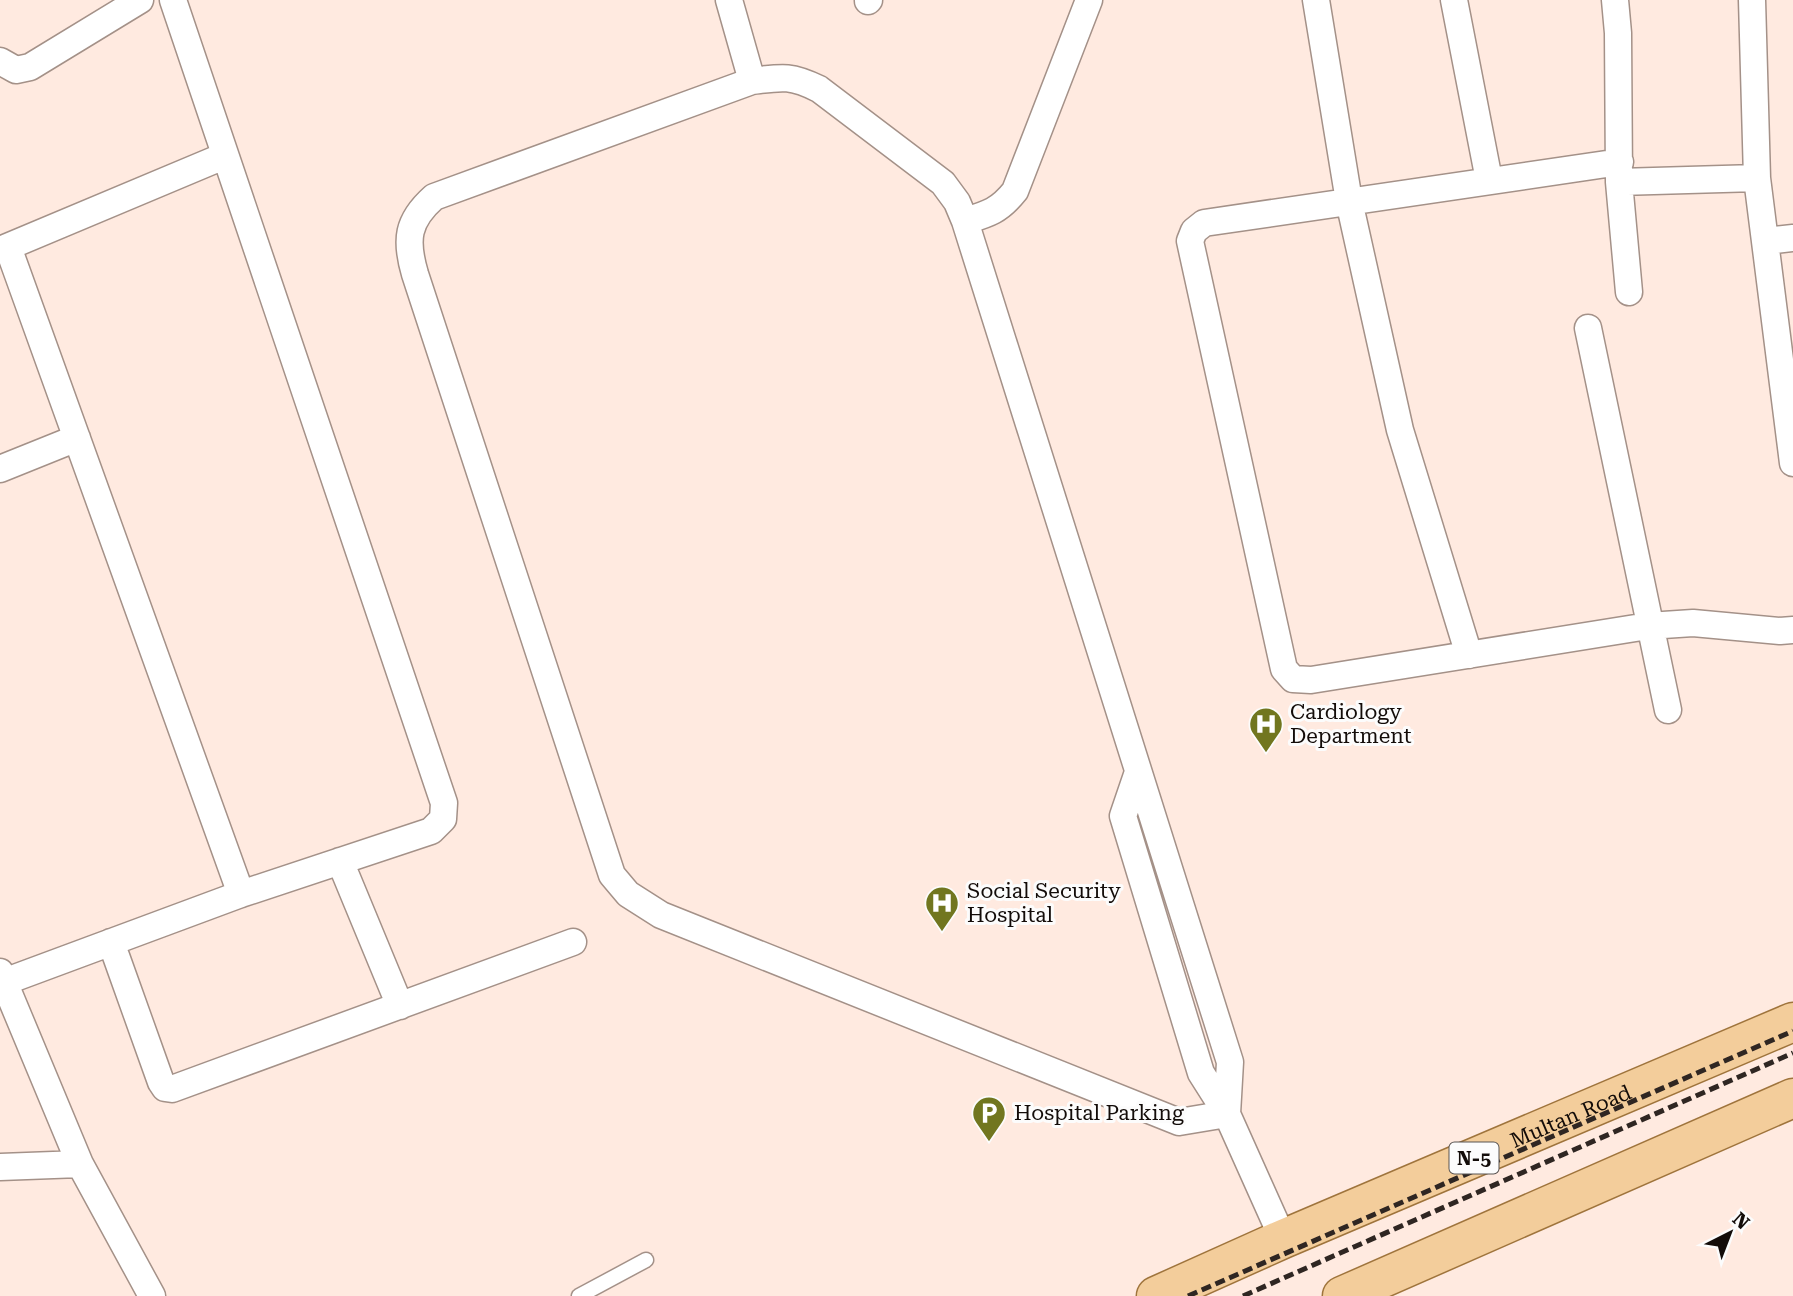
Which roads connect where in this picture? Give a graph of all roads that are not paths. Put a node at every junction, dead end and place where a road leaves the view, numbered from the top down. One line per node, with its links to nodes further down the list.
1 (140, 0): 9 (street)
2 (173, 0): 11 (street)
3 (729, 0): 10 (street)
4 (1088, 0): 16 (street)
5 (1317, 0): 15 (street)
6 (1454, 0): 14 (street)
7 (1615, 0): 12 (street)
8 (1752, 0): 13 (street)
9 (0, 61)
10 (752, 80): 16 (street); 37 (street)
11 (224, 156): 19 (street); 29 (street)
12 (1620, 172): 13 (street); 14 (street); 20 (street)
13 (1757, 178): 18 (street)
14 (1489, 180): 15 (street)
15 (1349, 201): 27 (street); 27 (street)
16 (964, 221): 37 (street)
17 (1793, 238): 18 (street)
18 (1765, 241): 23 (street)
19 (4, 248): 22 (street)
20 (1629, 292)
21 (1588, 328): 25 (street)
22 (77, 438): 24 (street); 30 (street)
23 (1793, 463)
24 (0, 469)
25 (1648, 626): 26 (street); 27 (street); 28 (street)
26 (1793, 630)
27 (1469, 655)
28 (1668, 710)
29 (340, 861): 30 (street); 34 (street)
30 (241, 894): 31 (street)
31 (111, 942): 33 (street); 34 (street)
32 (573, 942): 34 (street)
33 (2, 977): 38 (street)
34 (400, 1006)
35 (1793, 1022): 40 (main road, Multan Road / N-5)
36 (1793, 1098): 42 (main road)
37 (1227, 1114): 40 (street)
38 (80, 1164): 39 (street); 43 (street)
39 (0, 1167)
40 (1283, 1239): 45 (main road, Multan Road / N-5)
41 (646, 1260): 44 (lane)
42 (1350, 1293)
43 (152, 1296)
44 (579, 1296)
45 (1156, 1296)

